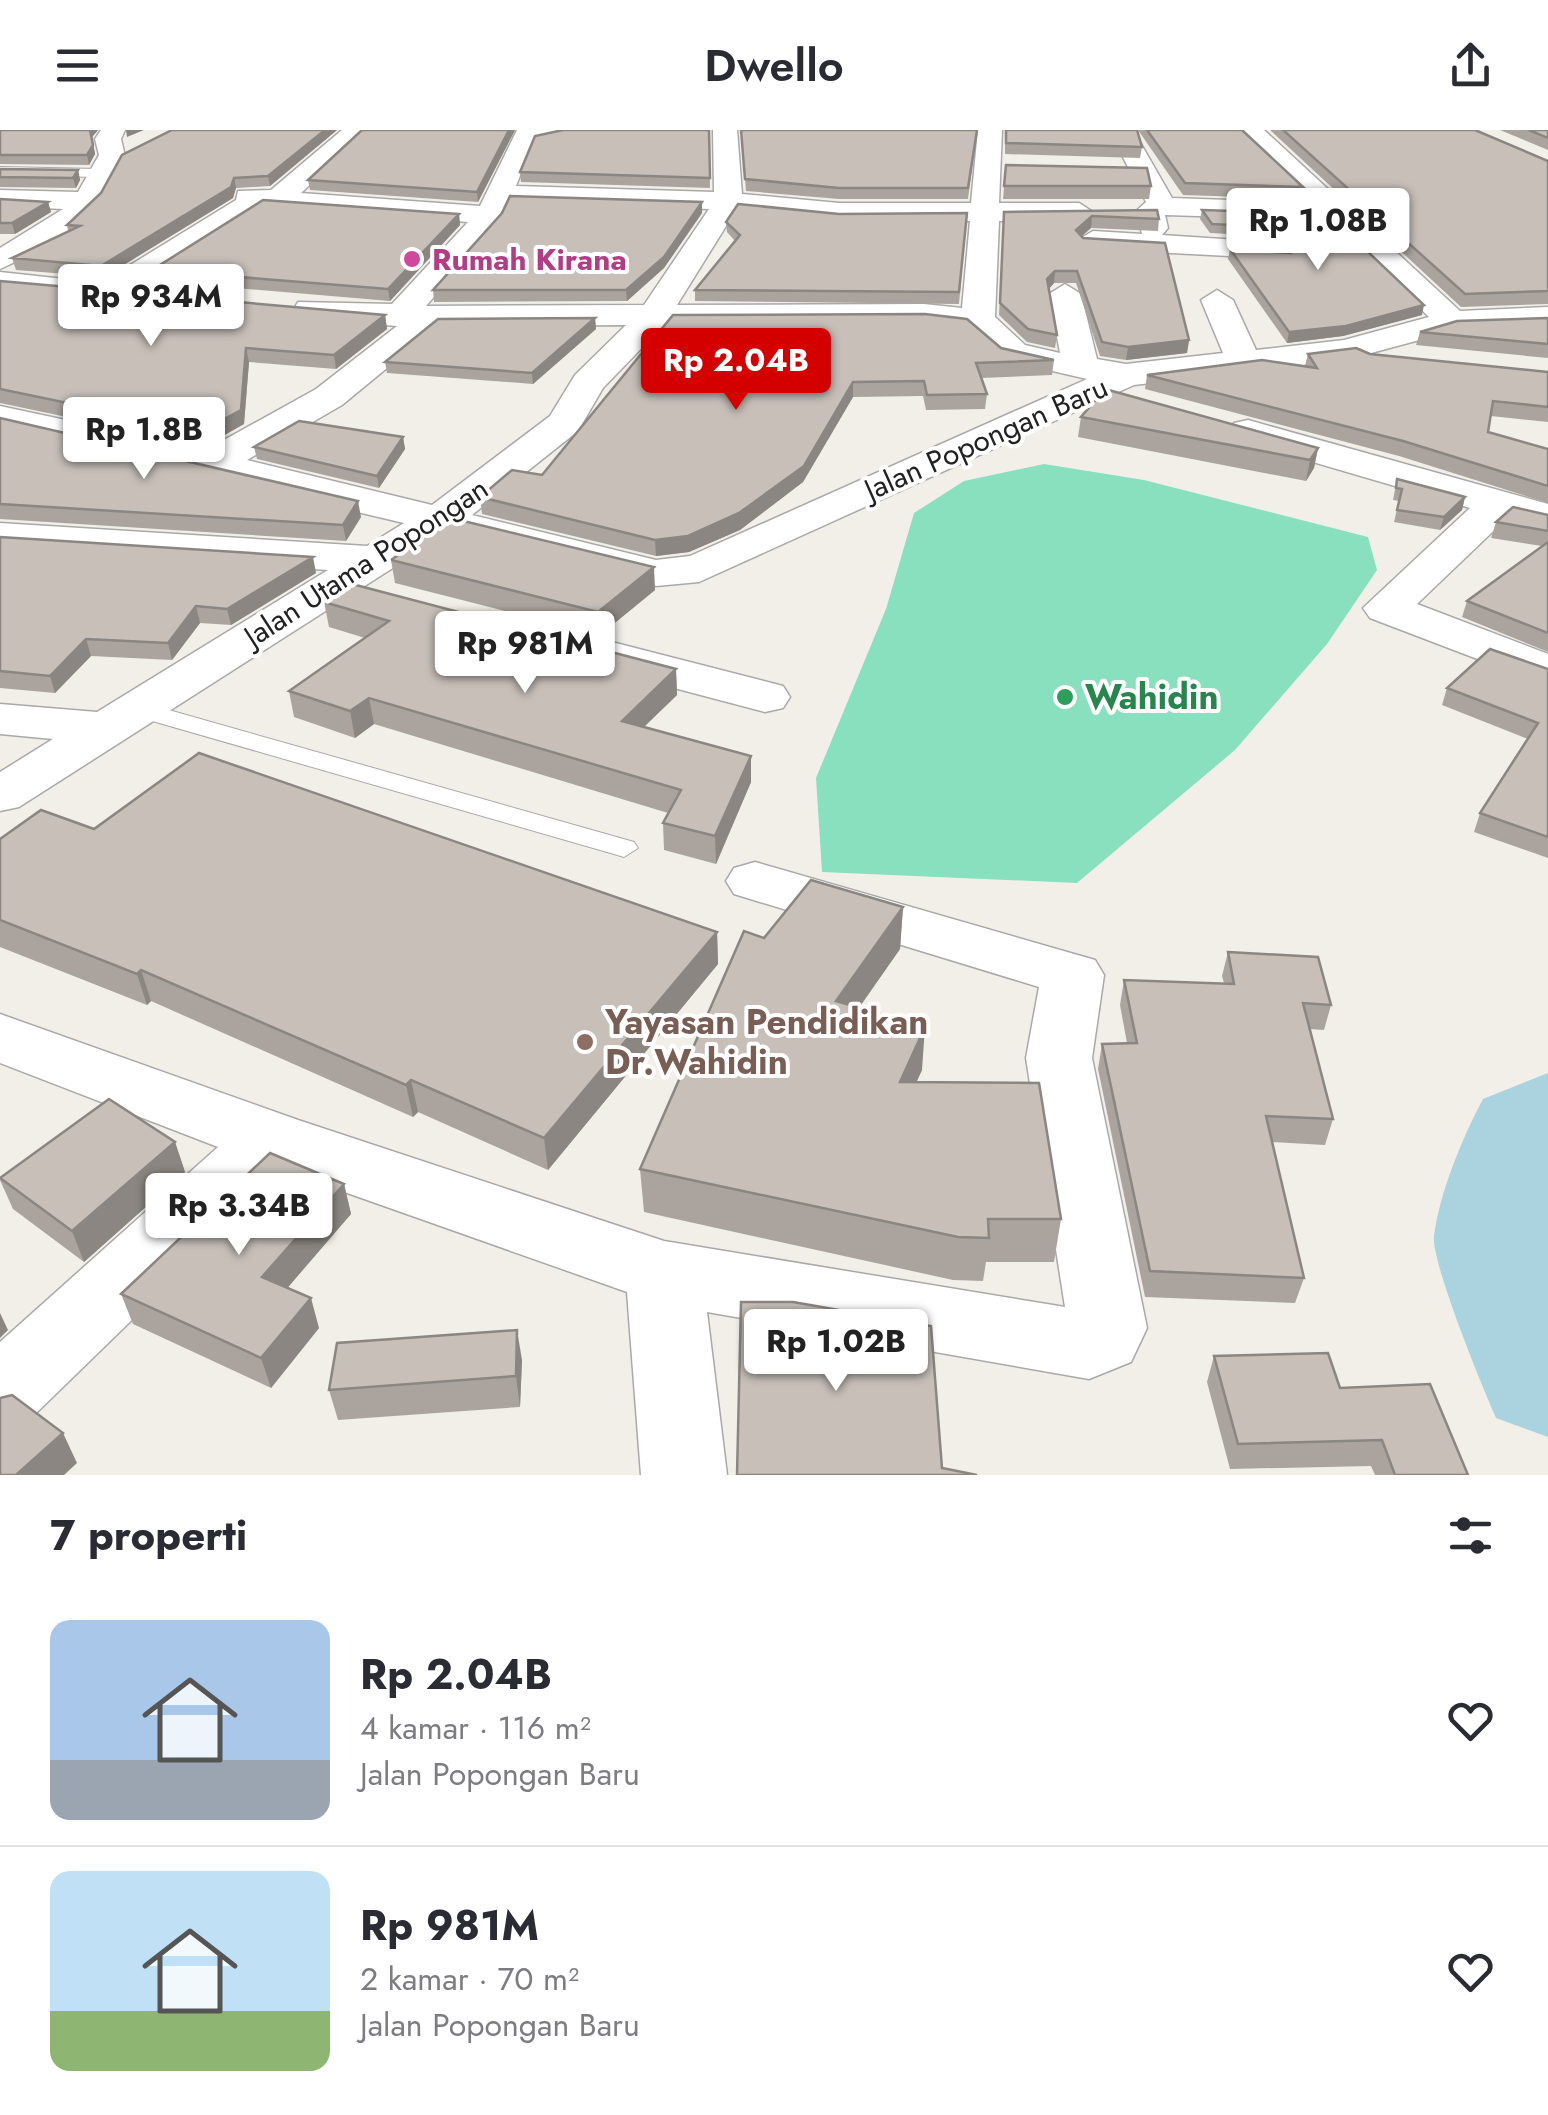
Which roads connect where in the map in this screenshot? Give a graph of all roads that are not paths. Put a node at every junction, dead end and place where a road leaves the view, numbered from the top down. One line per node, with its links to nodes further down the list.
1 (358, 130): 13 (street)
2 (558, 130): 15 (street)
3 (725, 130): 14 (street)
4 (990, 130): 18 (street)
5 (1121, 130): 10 (street)
6 (1214, 130): 17 (street)
7 (144, 143): 8 (street)
8 (103, 165): 11 (lane); 12 (street); 20 (street)
9 (1105, 169): 10 (street)
10 (1144, 170): 16 (street)
11 (0, 171)
12 (0, 198)
13 (261, 198): 15 (street); 25 (street)
14 (728, 201): 15 (street); 18 (street); 32 (street, Jalan Utama Popongan)
15 (496, 205): 30 (street)
16 (1156, 208): 17 (street); 18 (street); 21 (street)
17 (1336, 212): 34 (street)
18 (986, 222): 21 (street); 33 (street)
19 (0, 240): 20 (street)
20 (36, 242): 23 (street)
21 (1156, 244): 22 (street)
22 (1289, 250)
23 (0, 260)
24 (0, 281): 25 (street)
25 (110, 292): 27 (street)
26 (1066, 294): 38 (street)
27 (166, 297)
28 (1217, 300): 36 (street)
29 (280, 307): 30 (street)
30 (415, 316): 32 (street); 40 (street)
31 (1548, 317): 34 (street, Jalan Popongan Baru)
32 (652, 318): 33 (street); 45 (street, Jalan Utama Popongan)
33 (978, 320): 38 (street)
34 (1452, 321): 35 (street, Jalan Popongan Baru)
35 (1345, 350): 36 (street, Jalan Popongan Baru); 37 (street)
36 (1244, 360): 38 (street, Jalan Popongan Baru)
37 (1432, 362)
38 (1101, 378): 42 (street); 45 (street, Jalan Popongan Baru)
39 (0, 417): 40 (street, Jalan Popongan Baru)
40 (212, 463): 45 (street, Jalan Popongan Baru)
41 (0, 499): 43 (street)
42 (1499, 503): 44 (street); 49 (street)
43 (198, 512)
44 (1548, 517)
45 (439, 520): 47 (street, Jalan Utama Popongan)
46 (0, 536): 47 (street)
47 (383, 579): 52 (street, Jalan Utama Popongan)
48 (559, 643): 50 (street)
49 (1548, 671)
50 (765, 697)
51 (0, 719): 52 (street)
52 (121, 719): 53 (street, Jalan Utama Popongan); 54 (lane)
53 (0, 795)
54 (624, 848)
55 (756, 882): 58 (street)
56 (10, 1055): 57 (street)
57 (272, 1140): 58 (street); 59 (street)
58 (664, 1273): 60 (street)
59 (0, 1394)
60 (684, 1475)

